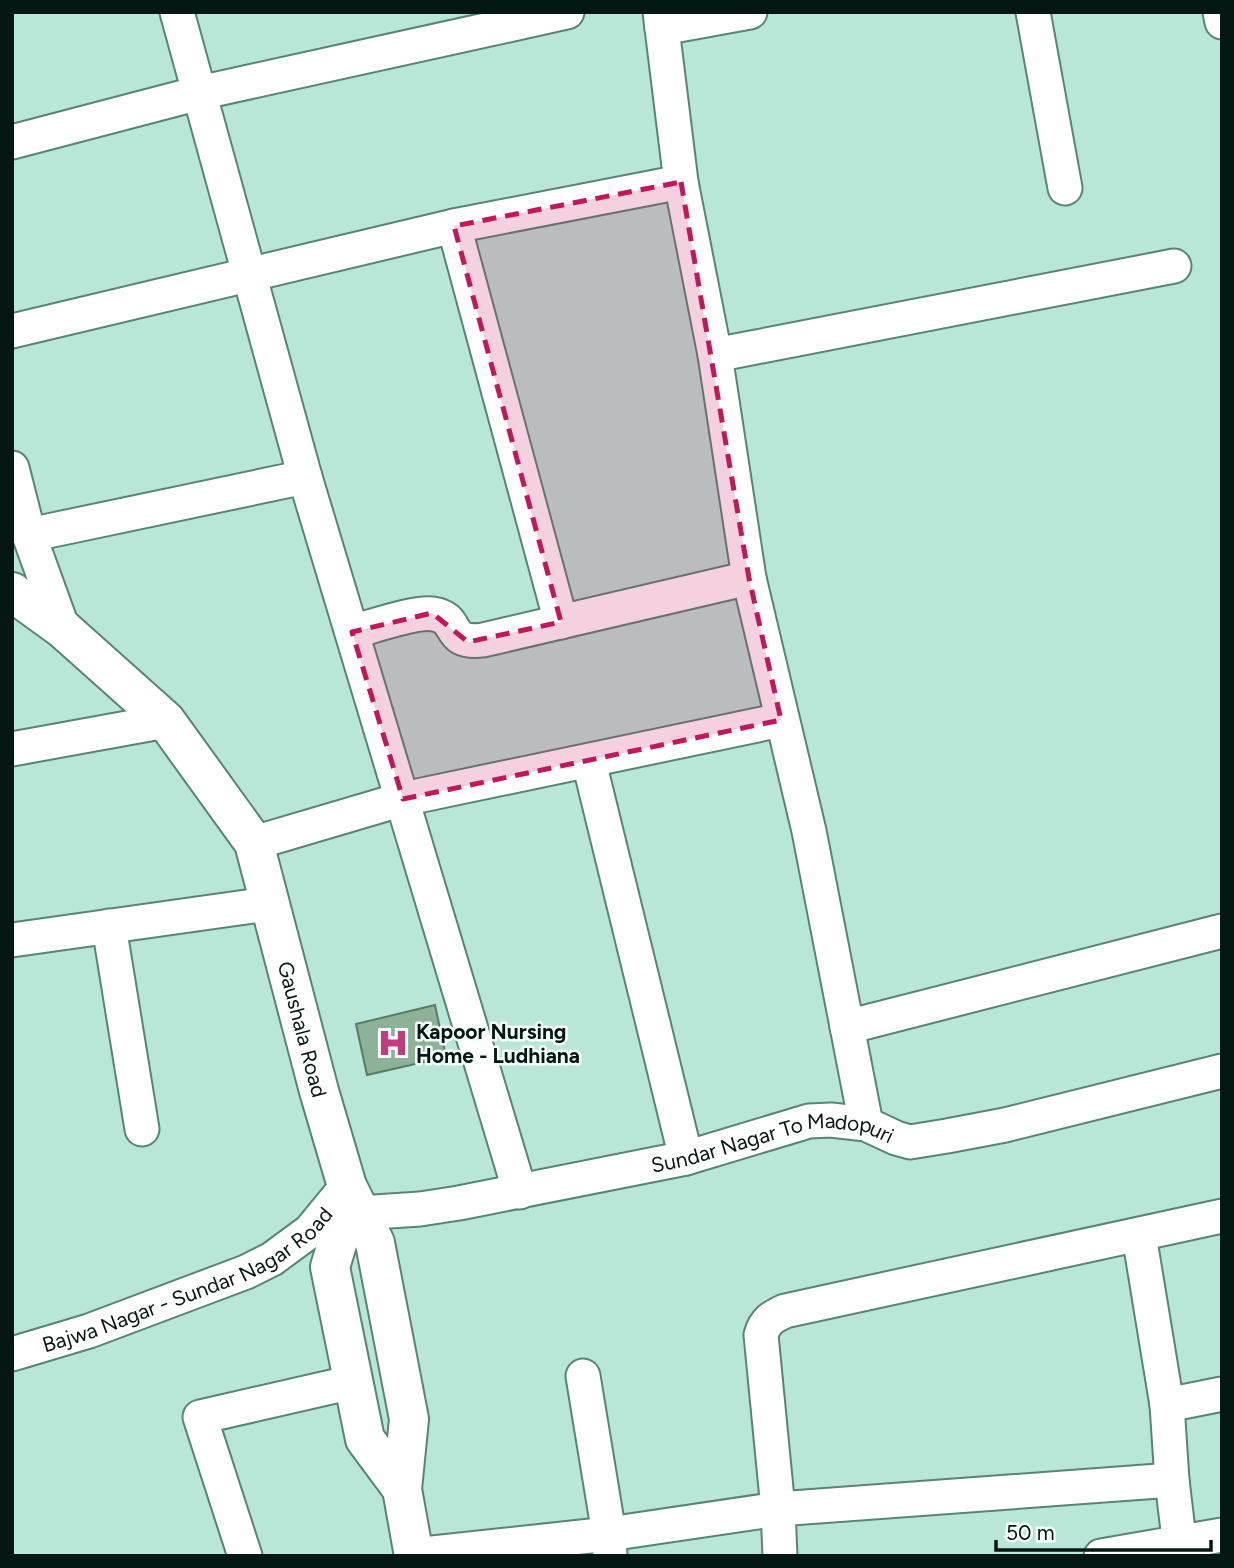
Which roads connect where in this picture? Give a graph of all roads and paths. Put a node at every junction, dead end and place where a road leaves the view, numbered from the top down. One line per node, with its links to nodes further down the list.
1 (177, 12): 8 (street)
2 (567, 12): 8 (street)
3 (750, 12): 6 (street)
4 (1033, 12): 11 (street)
5 (1220, 12): 7 (street)
6 (661, 20): 10 (street)
7 (1222, 22)
8 (199, 93): 9 (street); 14 (street)
9 (12, 142)
10 (681, 182): 12 (street); 16 (street)
11 (1065, 188)
12 (454, 226): 14 (street); 22 (street)
13 (1174, 266): 16 (street)
14 (249, 276): 15 (street); 18 (street)
15 (12, 331)
16 (715, 355): 20 (street)
17 (12, 468): 19 (street)
18 (305, 477): 19 (street); 24 (street)
19 (29, 535): 23 (street)
20 (749, 578): 22 (street); 25 (street)
21 (12, 592): 23 (street, Gaushala Road)
22 (561, 622): 24 (street)
23 (63, 629): 26 (street, Gaushala Road)
24 (352, 632): 29 (street)
25 (781, 720): 28 (street); 35 (street)
26 (166, 721): 27 (street); 30 (street, Gaushala Road)
27 (12, 749)
28 (589, 762): 29 (street); 39 (street)
29 (403, 799): 30 (street); 40 (street)
30 (254, 843): 31 (street, Gaushala Road)
31 (268, 904): 32 (street); 41 (street, Gaushala Road)
32 (109, 926): 34 (street); 38 (street)
33 (1222, 931): 35 (street)
34 (12, 940)
35 (847, 1027): 37 (street)
36 (1222, 1070): 37 (street, Sundar Nagar To Madopuri)
37 (866, 1124): 39 (street, Sundar Nagar To Madopuri)
38 (142, 1129)
39 (686, 1158): 40 (street, Sundar Nagar To Madopuri)
40 (520, 1192): 41 (street, Sundar Nagar To Madopuri)
41 (358, 1210): 44 (street, Bajwa Nagar - Sundar Nagar Road); 46 (street); 50 (street, Gaushala Road)
42 (1222, 1216): 43 (street)
43 (1139, 1235): 48 (street); 51 (street)
44 (13, 1349)
45 (583, 1376): 53 (street)
46 (353, 1382): 50 (street); 56 (street)
47 (1222, 1394): 48 (street)
48 (1167, 1405): 49 (street)
49 (1172, 1480): 51 (street); 54 (street)
50 (402, 1489): 55 (street, Gaushala Road)
51 (778, 1509): 53 (street); 57 (street)
52 (1222, 1535): 54 (street)
53 (610, 1545): 55 (street)
54 (1180, 1549): 58 (street)
55 (414, 1555)
56 (245, 1556)
57 (780, 1556)
58 (1101, 1556)

